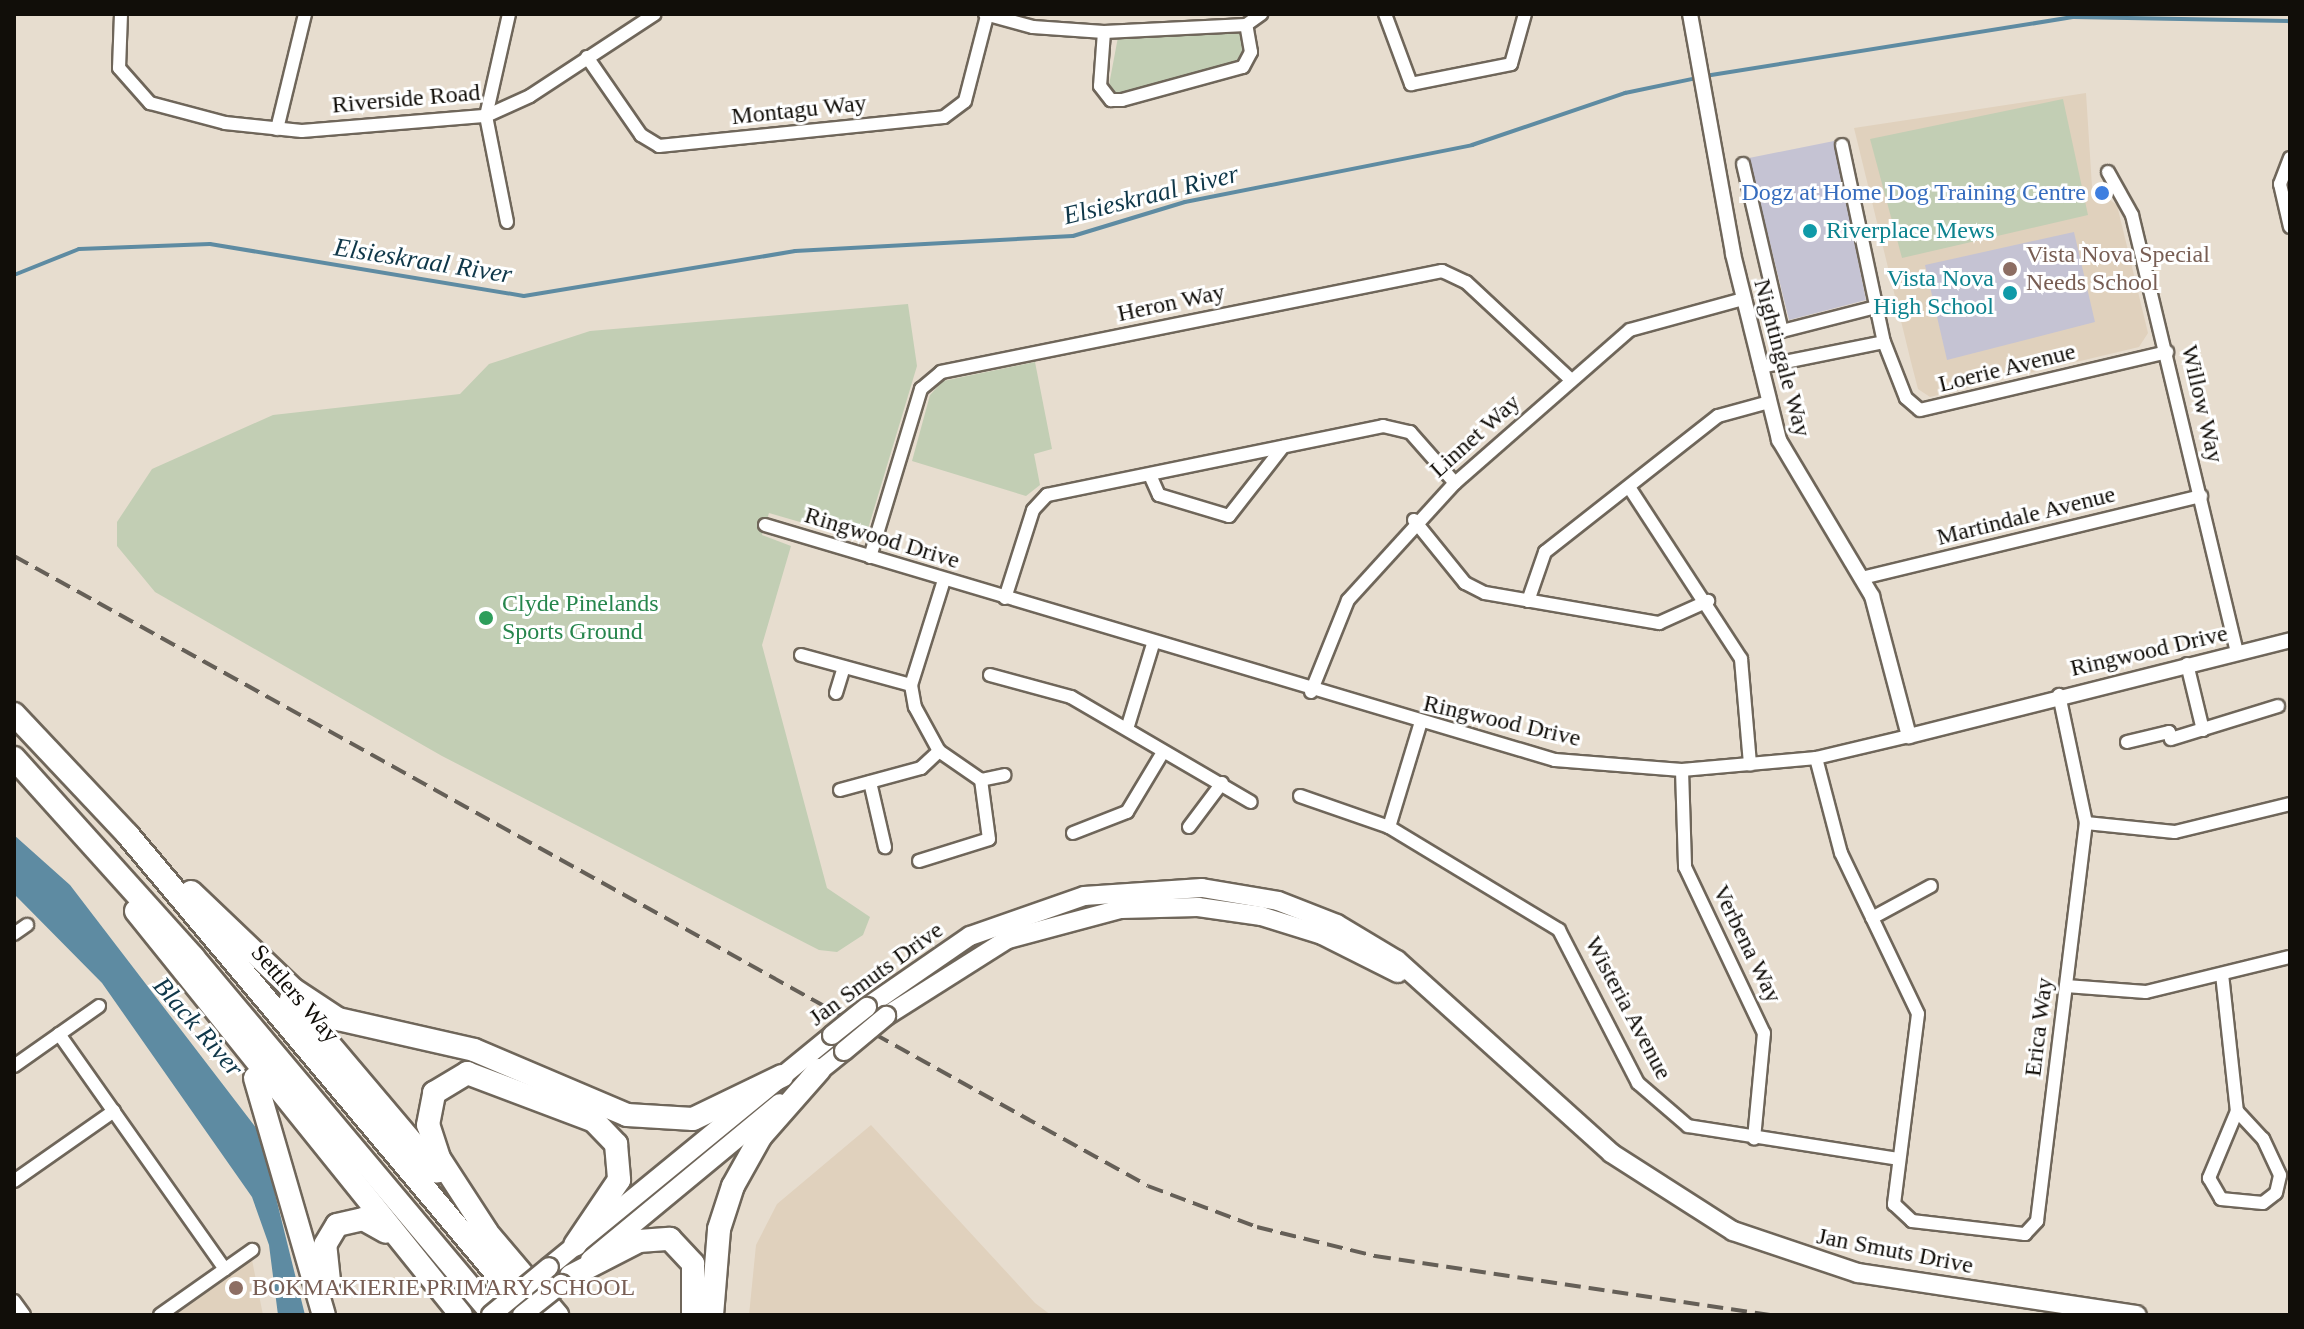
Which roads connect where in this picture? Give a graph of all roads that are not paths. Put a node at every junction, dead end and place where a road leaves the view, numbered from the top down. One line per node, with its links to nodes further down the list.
1 (121, 14): 14 (street, Riverside Road)
2 (305, 14): 14 (street)
3 (509, 14): 13 (street)
4 (655, 14): 12 (street, Riverside Road)
5 (1261, 14): 10 (street)
6 (1385, 14): 7 (street)
7 (1525, 14)
8 (1690, 14): 21 (street, Nightingale Way)
9 (986, 15): 11 (street); 12 (street, Montagu Way)
10 (1246, 25): 11 (street); 11 (street)
11 (1104, 32)
12 (587, 57): 13 (street, Riverside Road)
13 (486, 116): 14 (street, Riverside Road); 19 (street)
14 (277, 129)
15 (1842, 145): 22 (street)
16 (2290, 158): 20 (street)
17 (1743, 164): 22 (street)
18 (2108, 172): 24 (street, Willow Way)
19 (507, 222)
20 (2290, 227)
21 (1743, 299): 25 (street, Nightingale Way); 26 (street, Linnet Way)
22 (1876, 307): 23 (street)
23 (1884, 342): 24 (street, Loerie Avenue); 25 (street)
24 (2167, 352): 32 (street, Willow Way)
25 (1760, 367): 27 (street, Nightingale Way)
26 (1571, 380): 30 (street, Linnet Way); 35 (street, Heron Way)
27 (1769, 402): 31 (street); 36 (street, Nightingale Way)
28 (1283, 447): 29 (street); 29 (street); 30 (street)
29 (1150, 475): 38 (street)
30 (1455, 483): 33 (street, Linnet Way)
31 (1629, 487): 39 (street); 40 (street)
32 (2201, 496): 36 (street, Martindale Avenue); 43 (street, Willow Way)
33 (1414, 520): 39 (street); 49 (street, Linnet Way)
34 (765, 525): 35 (street, Ringwood Drive)
35 (870, 557): 37 (street, Ringwood Drive)
36 (1862, 578): 57 (street, Nightingale Way)
37 (944, 580): 38 (street, Ringwood Drive); 48 (street)
38 (1005, 598): 42 (street, Ringwood Drive)
39 (1528, 601): 40 (street)
40 (1708, 601): 63 (street)
41 (2290, 640): 43 (street, Ringwood Drive)
42 (1153, 644): 49 (street, Ringwood Drive); 55 (street)
43 (2237, 653): 45 (street, Ringwood Drive)
44 (801, 655): 46 (street)
45 (2187, 664): 51 (street, Ringwood Drive); 56 (street)
46 (844, 667): 48 (street); 50 (street)
47 (990, 675): 55 (street)
48 (911, 685): 59 (street)
49 (1311, 692): 54 (street, Ringwood Drive)
50 (836, 693)
51 (2059, 695): 57 (street, Ringwood Drive); 73 (street, Erica Way)
52 (2278, 706): 56 (street)
53 (14, 714): 77 (highway, Settlers Way)
54 (1420, 725): 64 (street, Ringwood Drive); 75 (street)
55 (1127, 729): 60 (street)
56 (2203, 730): 58 (street)
57 (1909, 736): 62 (street, Ringwood Drive)
58 (2127, 742)
59 (939, 751): 66 (street); 67 (street)
60 (1163, 752): 68 (street); 76 (street)
61 (14, 758): 80 (highway)
62 (1816, 758): 63 (street, Ringwood Drive); 82 (street)
63 (1750, 765): 64 (street, Ringwood Drive)
64 (1682, 770): 98 (street, Verbena Way)
65 (1004, 775): 66 (street)
66 (981, 780): 79 (street)
67 (870, 782): 69 (street); 78 (street)
68 (1222, 783): 71 (street); 74 (street)
69 (840, 790)
70 (1300, 796): 75 (street, Wisteria Avenue)
71 (1251, 802)
72 (2290, 804): 73 (street)
73 (2086, 823): 88 (street, Erica Way)
74 (1189, 827)
75 (1389, 827): 98 (street, Wisteria Avenue)
76 (1073, 833)
77 (128, 835): 85 (highway); 115 (highway, Settlers Way)
78 (885, 847)
79 (919, 861)
80 (107, 862): 92 (highway); 113 (highway)
81 (1931, 886): 82 (street)
82 (1872, 918): 99 (street)
83 (27, 925): 84 (street)
84 (14, 934)
85 (252, 952): 95 (highway); 101 (highway)
86 (2290, 957): 87 (street)
87 (2222, 974): 88 (street); 97 (street)
88 (2066, 986): 99 (street, Erica Way)
89 (1440, 1001): 94 (main road, Jan Smuts Drive, bridge); 95 (main road, Jan Smuts Drive, bridge); 119 (main road, Jan Smuts Drive)
90 (99, 1006): 91 (street)
91 (59, 1034): 93 (street); 96 (street)
92 (235, 1041): 103 (highway); 110 (highway)
93 (14, 1066)
94 (819, 1070): 106 (main road, Jan Smuts Drive); 118 (highway)
95 (782, 1076): 102 (main road, Jan Smuts Drive)
96 (114, 1111): 100 (street); 105 (street)
97 (2237, 1111): 97 (street)
98 (1754, 1139): 99 (street, Wisteria Avenue)
99 (1898, 1159)
100 (14, 1181)
101 (487, 1232): 102 (highway); 116 (highway)
102 (575, 1245): 113 (main road, Jan Smuts Drive, bridge)
103 (405, 1249): 111 (highway); 112 (highway)
104 (252, 1250): 105 (street)
105 (225, 1269): 109 (street)
106 (566, 1280): 114 (main road, Jan Smuts Drive, bridge); 117 (highway)
107 (14, 1301): 108 (street)
108 (24, 1315)
109 (160, 1315)
110 (324, 1315)
111 (337, 1315)
112 (461, 1315)
113 (492, 1315)
114 (522, 1315)
115 (531, 1315)
116 (557, 1315)
117 (693, 1315)
118 (712, 1315)
119 (2137, 1315)

